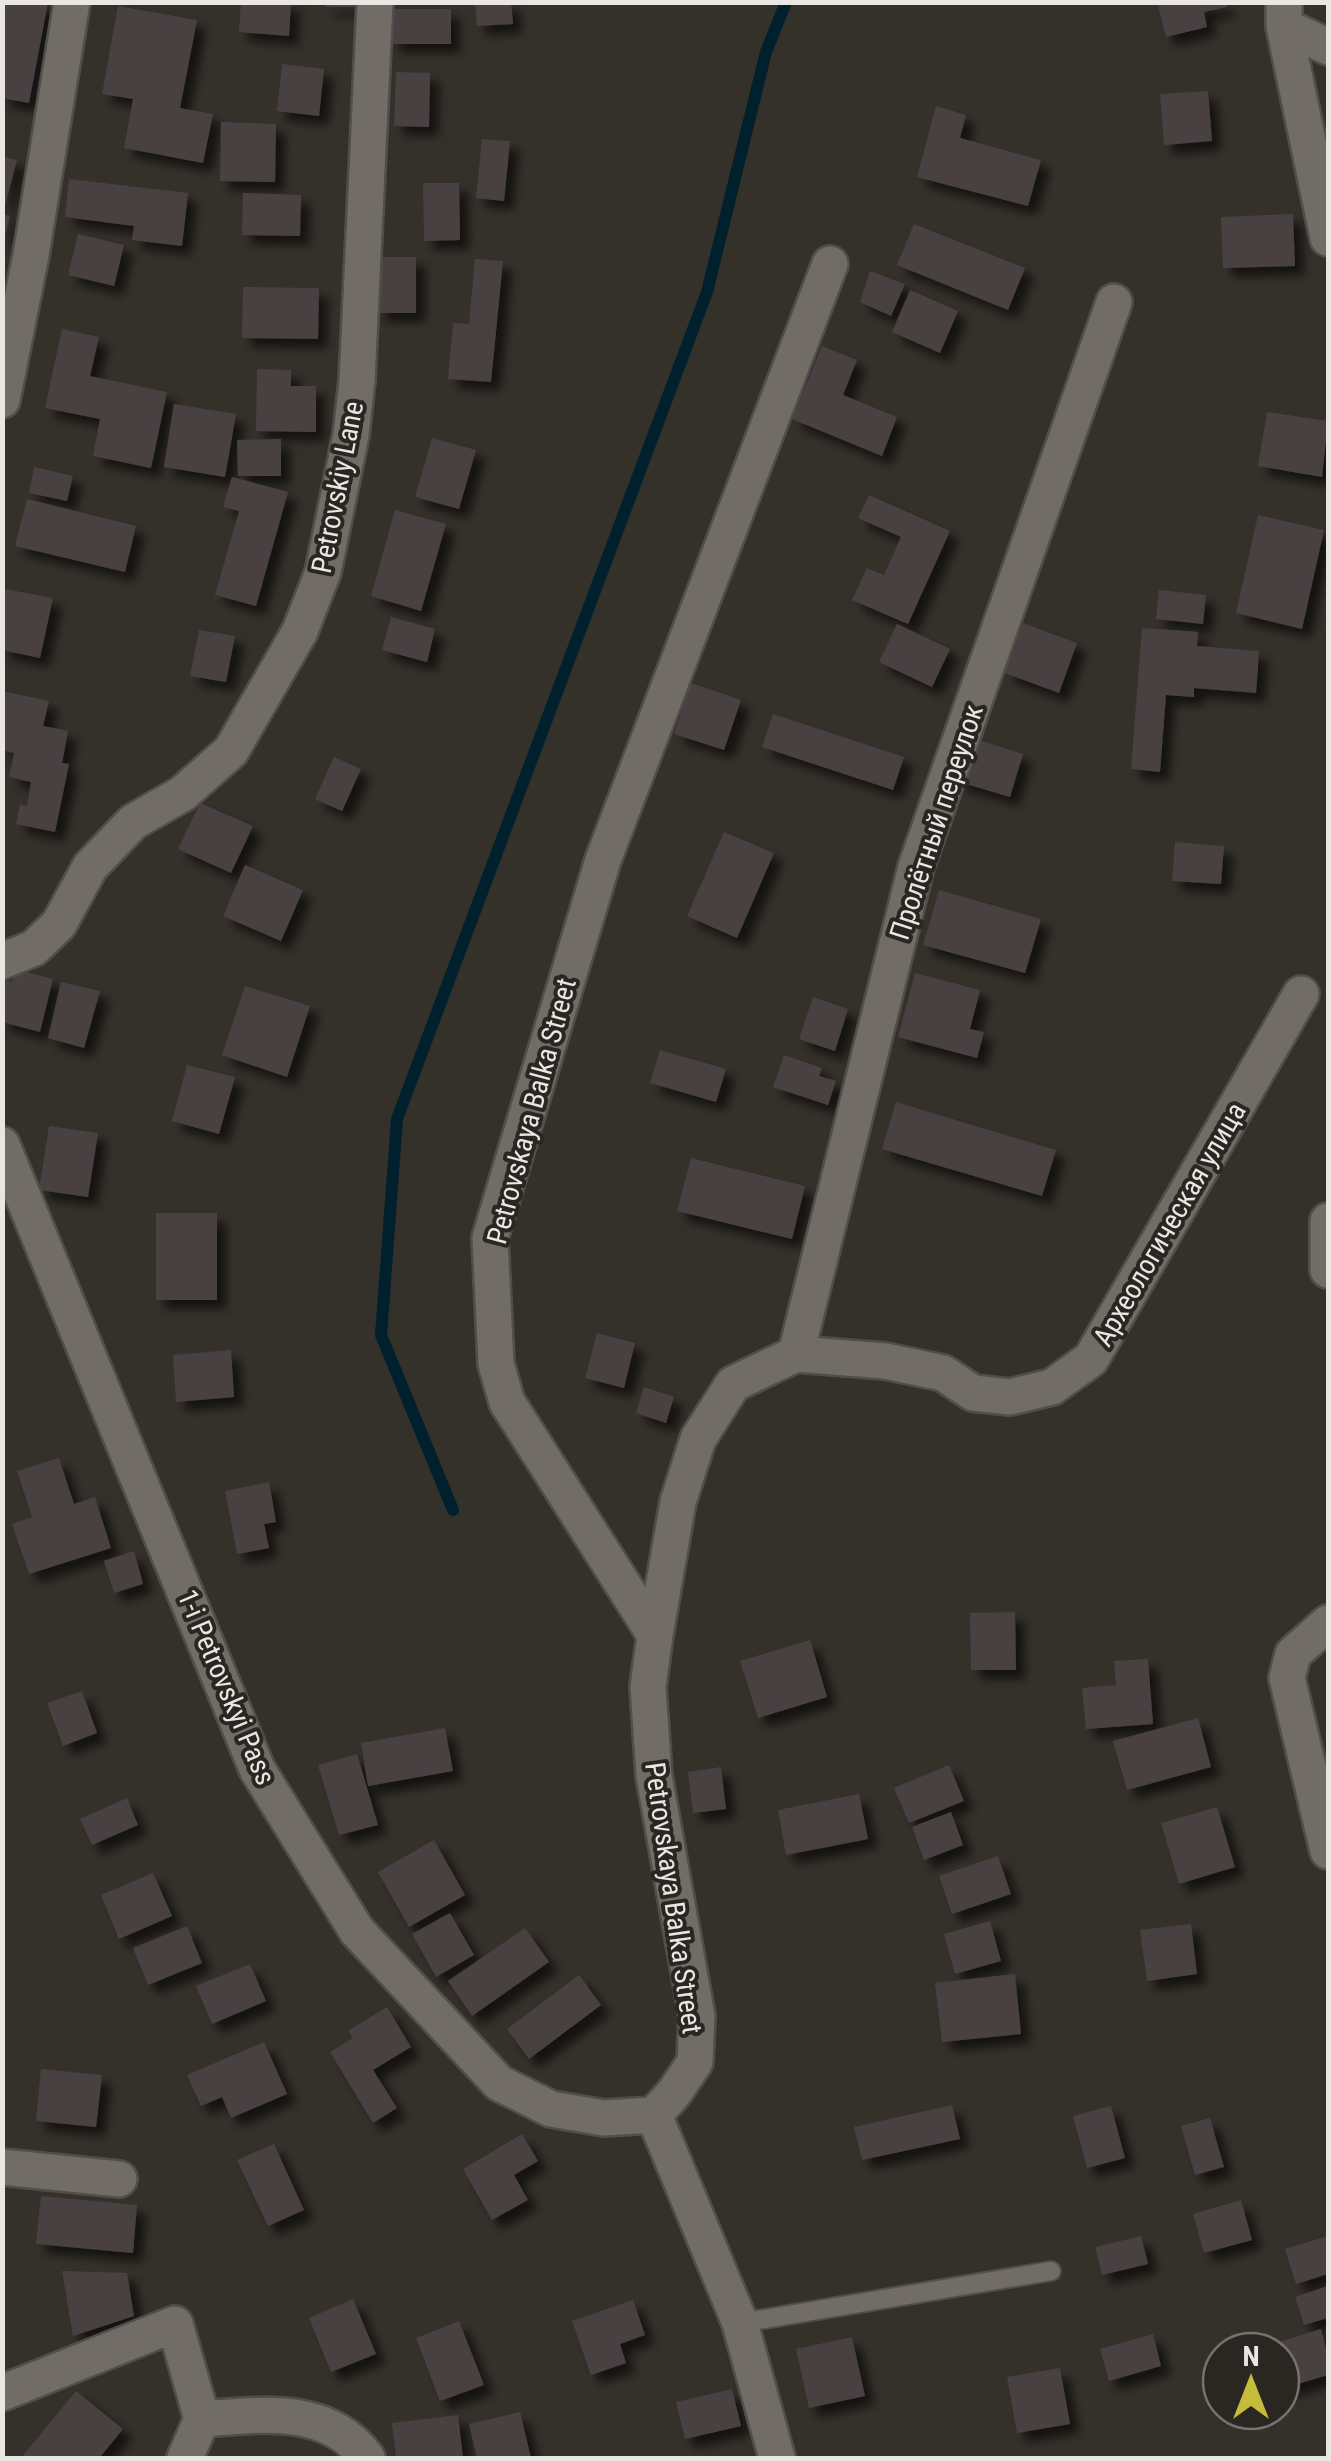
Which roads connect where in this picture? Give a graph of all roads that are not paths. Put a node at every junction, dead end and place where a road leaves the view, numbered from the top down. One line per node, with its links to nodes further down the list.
1 (72, 2): 8 (street)
2 (376, 2): 9 (street, Petrovskiy Lane)
3 (1284, 14): 4 (street); 5 (street)
4 (1328, 47)
5 (1328, 238)
6 (830, 264): 16 (street, Petrovskaya Balka Street)
7 (1114, 302): 14 (street, Пролётный переулок)
8 (2, 400)
9 (2, 961)
10 (1301, 994): 14 (street, Археологическая улица)
11 (2, 1145): 18 (street, 1-i Petrovskyi Pass)
12 (1328, 1221): 13 (street)
13 (1328, 1270)
14 (796, 1354): 16 (street, Археологическая улица)
15 (1328, 1624): 17 (street)
16 (654, 1635): 18 (street, Petrovskaya Balka Street)
17 (1328, 1850)
18 (654, 2115): 22 (street)
19 (2, 2168): 20 (street)
20 (119, 2179)
21 (1052, 2271): 22 (lane)
22 (740, 2323): 27 (street)
23 (2, 2393): 24 (street)
24 (202, 2419): 25 (street); 26 (street)
25 (184, 2458)
26 (368, 2458)
27 (778, 2458)

